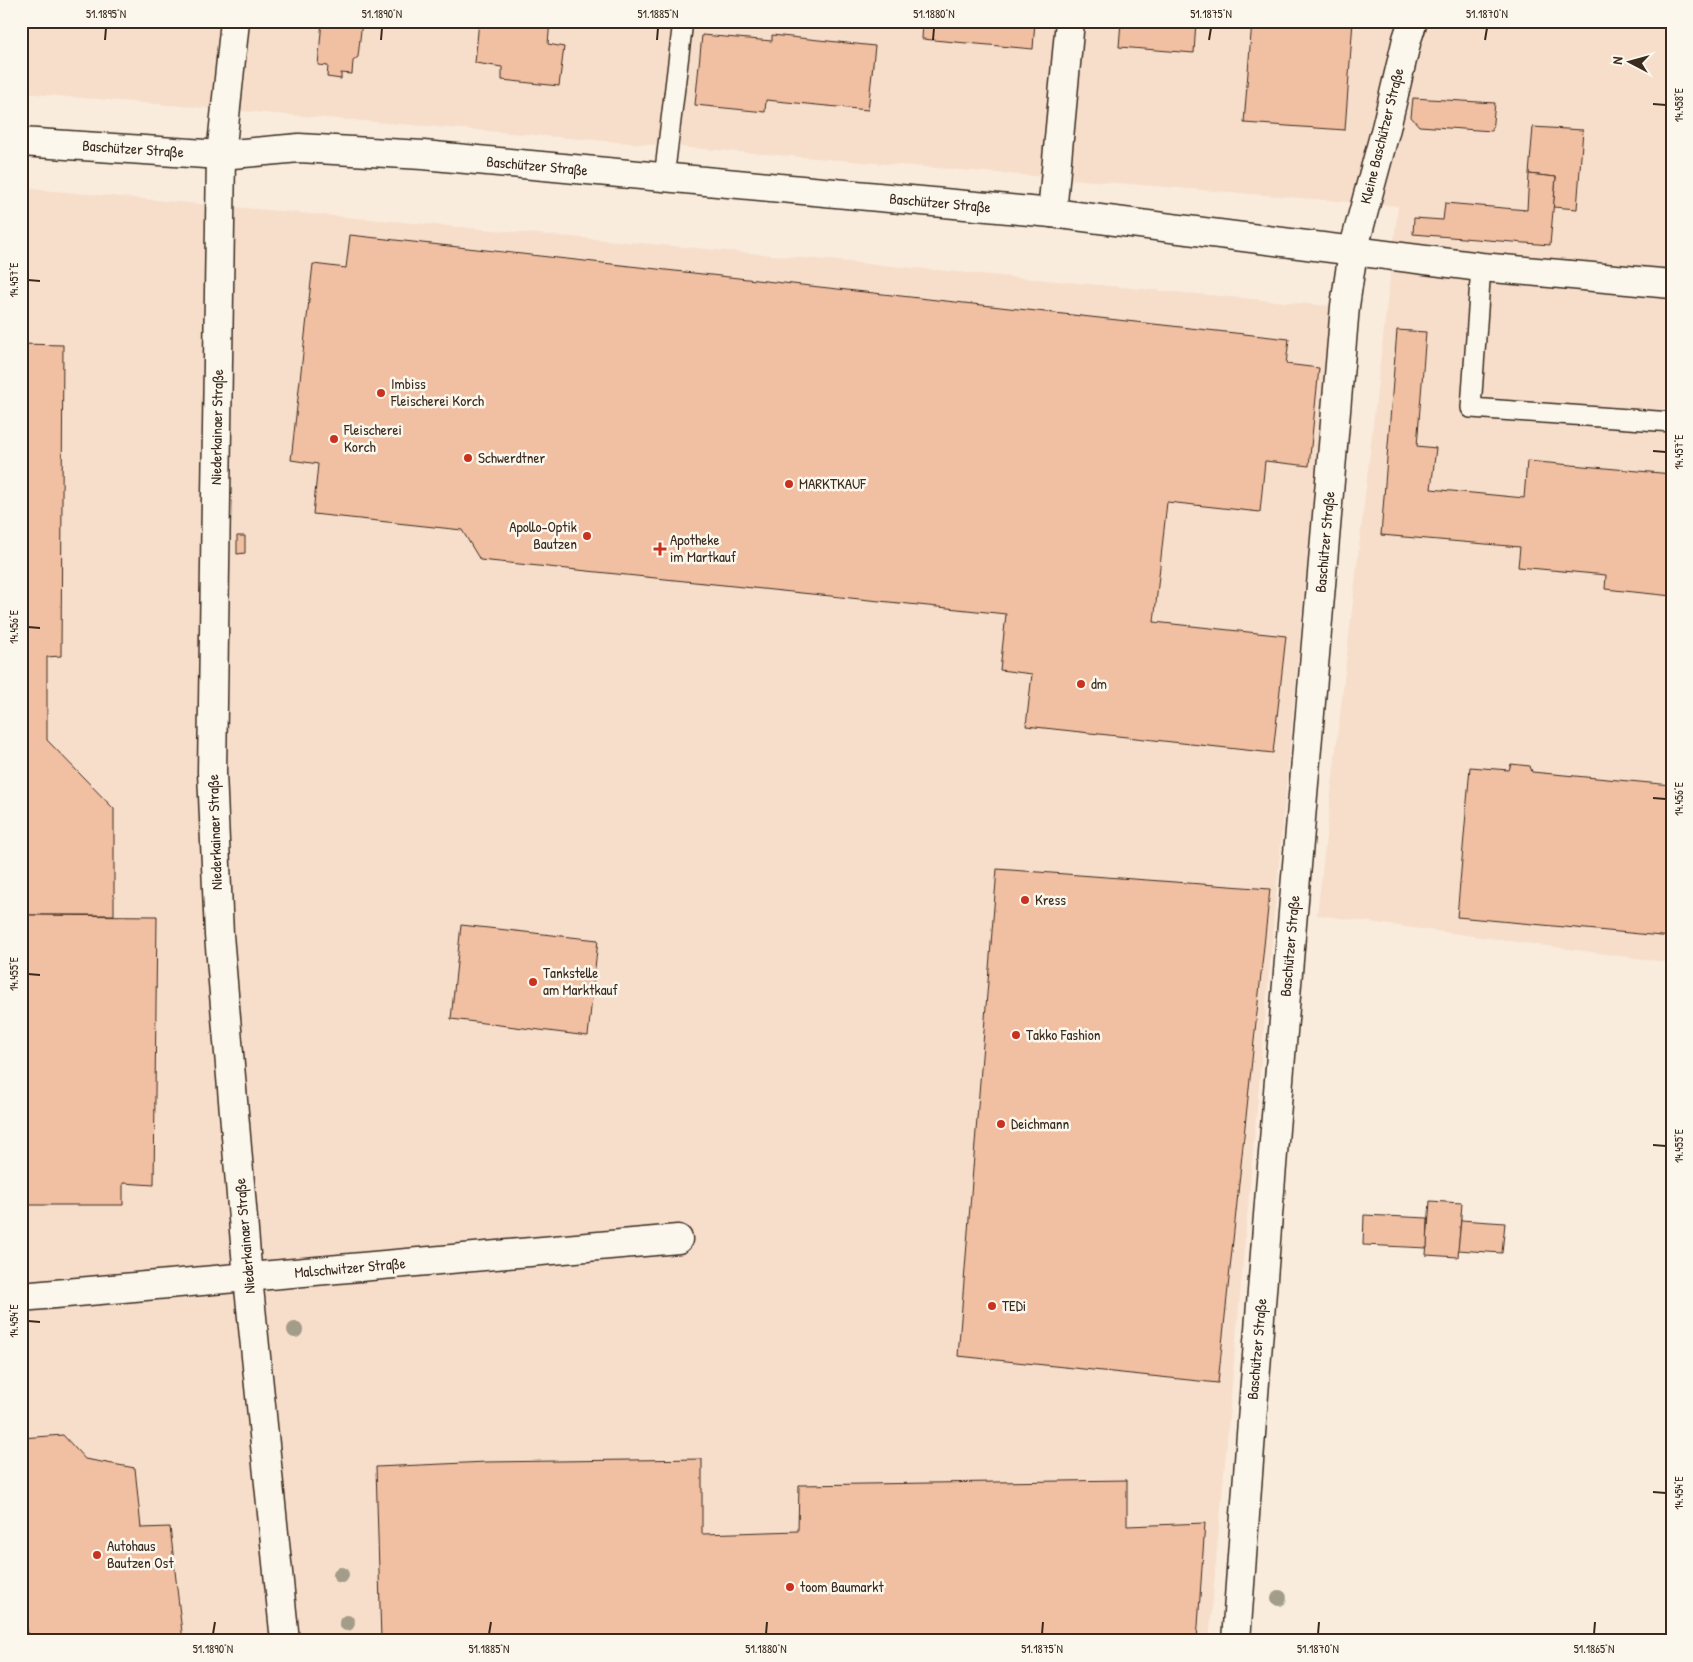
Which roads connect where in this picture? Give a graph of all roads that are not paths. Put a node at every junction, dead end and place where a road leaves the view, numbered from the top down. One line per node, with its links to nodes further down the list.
1 (235, 21): 6 (street, Niederkainaer Straße)
2 (683, 21): 7 (lane)
3 (1070, 21): 8 (street)
4 (1413, 21): 9 (street, Kleine Baschützer Straße)
5 (21, 142): 6 (street, Baschützer Straße)
6 (221, 155): 7 (street, Baschützer Straße); 14 (street, Niederkainaer Straße)
7 (664, 178): 8 (street, Baschützer Straße)
8 (1052, 213): 9 (street, Baschützer Straße)
9 (1353, 251): 10 (street, Baschützer Straße); 17 (street, Baschützer Straße)
10 (1481, 267): 11 (street, Baschützer Straße); 12 (lane)
11 (1672, 284)
12 (1672, 422)
13 (678, 1240): 14 (street, Malschwitzer Straße)
14 (248, 1278): 15 (street, Malschwitzer Straße); 16 (street, Niederkainaer Straße)
15 (21, 1297)
16 (285, 1641)
17 (1236, 1641)

